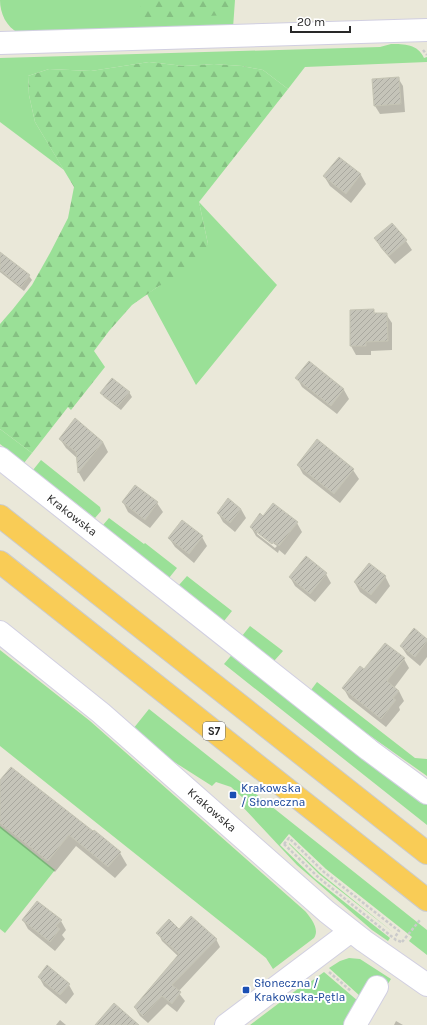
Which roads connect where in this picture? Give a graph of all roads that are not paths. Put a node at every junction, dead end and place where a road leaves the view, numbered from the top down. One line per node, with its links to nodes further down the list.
1 (427, 30): 2 (street)
2 (0, 43)
3 (0, 458): 7 (street, Krakowska)
4 (0, 516): 8 (highway)
5 (0, 562): 9 (highway, S7)
6 (0, 632): 10 (street, Krakowska)
7 (427, 793)
8 (427, 853)
9 (425, 909)
10 (351, 931): 11 (street, Krakowska); 13 (street)
11 (427, 985)
12 (372, 996): 14 (street)
13 (226, 1025)
14 (355, 1025)

